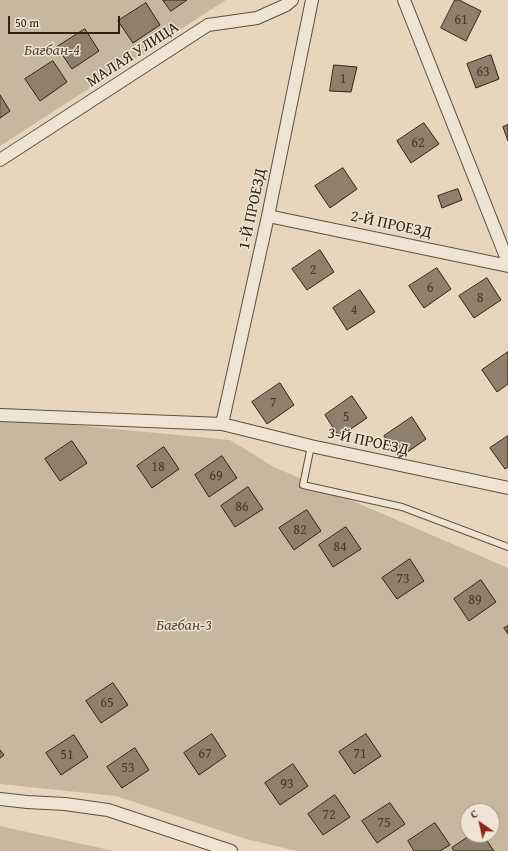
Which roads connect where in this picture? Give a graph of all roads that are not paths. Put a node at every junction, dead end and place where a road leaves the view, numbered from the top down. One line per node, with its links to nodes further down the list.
1 (292, 0): 4 (street, МАЛАЯ УЛИЦА)
2 (312, 0): 5 (street, 1-Й ПРОЕЗД)
3 (404, 0): 6 (street)
4 (0, 160)
5 (268, 216): 7 (street, 2-Й ПРОЕЗД); 9 (street, 1-Й ПРОЕЗД)
6 (508, 262)
7 (508, 266)
8 (0, 415): 9 (street, 3-Й ПРОЕЗД)
9 (222, 424): 10 (street, 3-Й ПРОЕЗД)
10 (311, 446): 11 (street, 3-Й ПРОЕЗД); 12 (lane)
11 (508, 488)
12 (508, 547)
13 (0, 799): 14 (street)
14 (231, 851)

